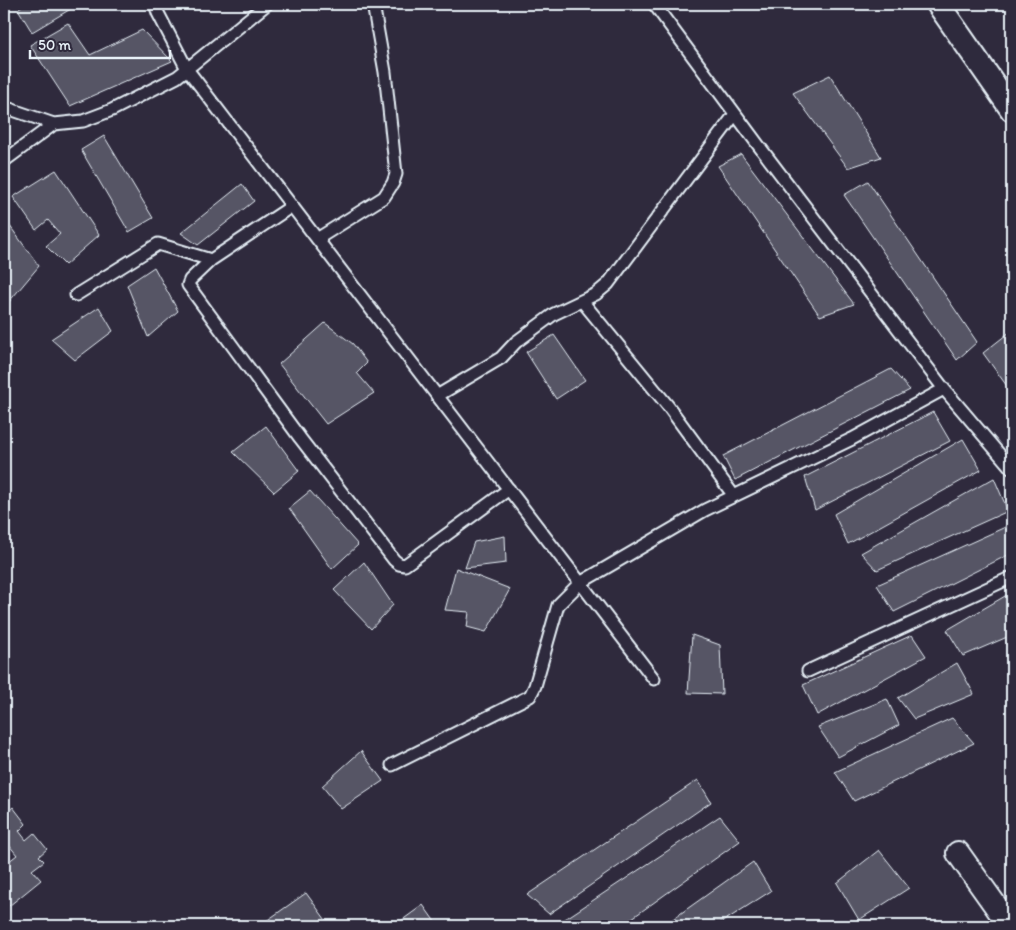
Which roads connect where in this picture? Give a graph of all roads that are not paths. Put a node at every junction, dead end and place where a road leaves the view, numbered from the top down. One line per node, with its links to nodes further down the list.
1 (155, 4): 6 (lane)
2 (267, 4): 6 (lane)
3 (373, 4): 13 (lane)
4 (654, 4): 9 (lane)
5 (938, 4): 8 (street)
6 (187, 69): 10 (lane); 12 (lane)
7 (4, 107): 10 (lane)
8 (1012, 110)
9 (735, 114): 16 (lane); 17 (lane)
10 (54, 124): 11 (lane)
11 (4, 160)
12 (292, 206): 13 (lane); 14 (lane)
13 (317, 239): 18 (lane)
14 (211, 260): 15 (lane); 20 (lane)
15 (76, 295)
16 (582, 301): 18 (lane); 21 (lane)
17 (944, 389): 19 (lane); 21 (lane)
18 (438, 396): 20 (lane)
19 (1012, 469)
20 (509, 489): 23 (lane)
21 (734, 496): 23 (lane)
22 (1012, 577): 24 (lane)
23 (580, 583): 25 (lane); 26 (lane)
24 (808, 671)
25 (654, 679)
26 (392, 765)
27 (958, 853): 28 (street)
28 (1003, 926)

